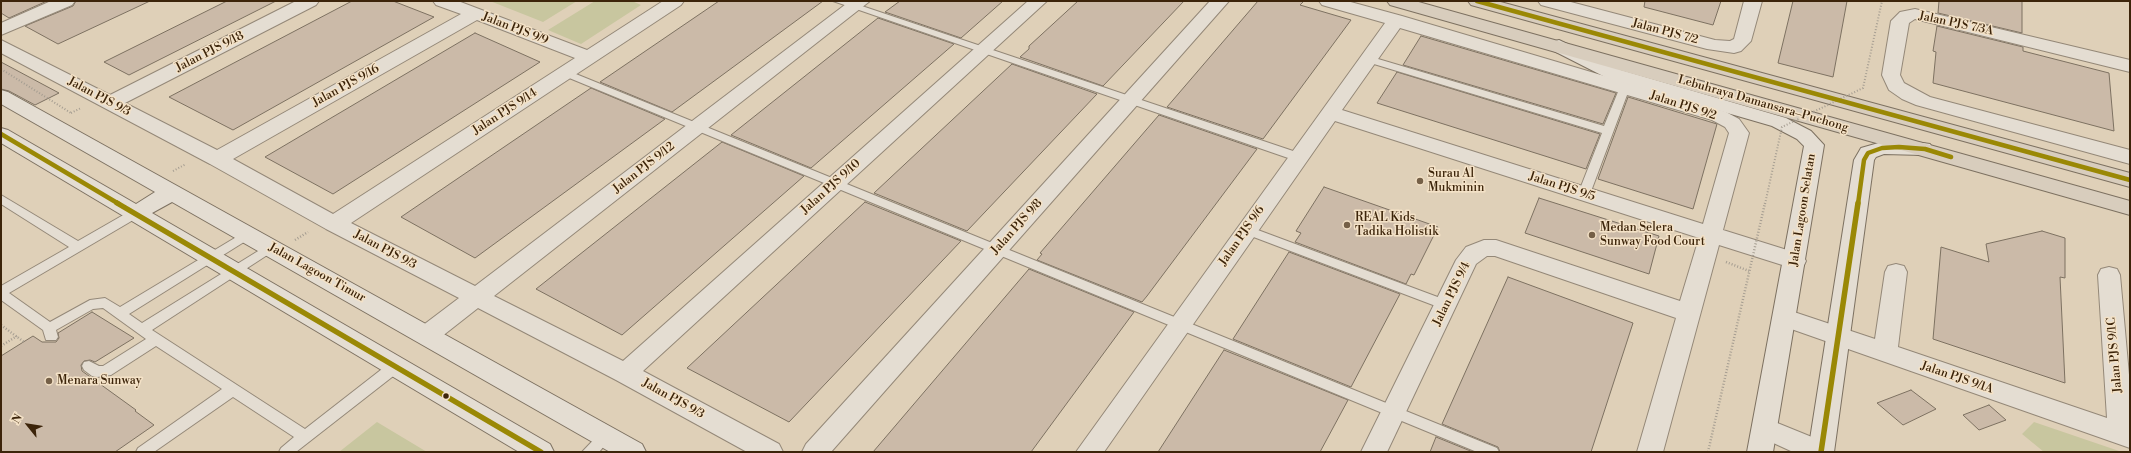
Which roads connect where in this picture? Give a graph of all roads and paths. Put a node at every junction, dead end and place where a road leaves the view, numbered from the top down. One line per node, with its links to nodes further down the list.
1 (66, 1): 16 (street)
2 (310, 1): 27 (street, Jalan PJS 9/18)
3 (442, 1): 15 (street, Jalan PJS 9/9)
4 (675, 1): 20 (street, Jalan PJS 9/14)
5 (1038, 1): 19 (street, Jalan PJS 9/10)
6 (1220, 1): 28 (street, Jalan PJS 9/8)
7 (1328, 1): 14 (street, Jalan PJS 9/2)
8 (1477, 1): 39 (highway, Lebuhraya Damansara–Puchong)
9 (1547, 1): 13 (street, Jalan PJS 7/2)
10 (1753, 1): 13 (street, Jalan PJS 7/2)
11 (1882, 1): 94 (path, bridge)
12 (851, 3): 19 (lane); 32 (street, Jalan PJS 9/12)
13 (1569, 4)
14 (1396, 10): 18 (highway, Lebuhraya Damansara–Puchong); 21 (street, Jalan PJS 9/6); 25 (street, Jalan PJS 9/2)
15 (475, 14): 20 (street, Jalan PJS 9/9); 36 (street, Jalan PJS 9/16)
16 (1, 30)
17 (1, 46): 27 (street, Jalan PJS 9/3)
18 (1559, 46): 35 (highway, Lebuhraya Damansara–Puchong); 55 (street, Jalan Lagoon Selatan)
19 (982, 51): 28 (lane); 41 (street, Jalan PJS 9/10)
20 (589, 58): 24 (street, Jalan PJS 9/14)
21 (1368, 60): 29 (street, Jalan PJS 9/6); 33 (lane)
22 (2130, 66): 38 (street, Jalan PJS 7/3A)
23 (1, 69): 30 (path)
24 (566, 73): 32 (lane); 47 (street, Jalan PJS 9/14)
25 (1625, 87): 33 (lane); 50 (street, Jalan PJS 9/2)
26 (1, 96): 31 (street, Jalan Lagoon Timur)
27 (106, 101): 30 (path); 36 (street, Jalan PJS 9/3)
28 (1130, 101): 37 (lane); 53 (street, Jalan PJS 9/8)
29 (1330, 112): 37 (street, Jalan PJS 9/6); 43 (street, Jalan PJS 9/5)
30 (71, 113): 31 (path)
31 (50, 124): 40 (street, Jalan Lagoon Timur)
32 (698, 127): 41 (lane); 60 (street, Jalan PJS 9/12)
33 (1608, 131): 43 (lane)
34 (1, 134): 46 (street)
35 (1925, 149): 45 (highway, Lebuhraya Damansara–Puchong); 70 (street)
36 (212, 156): 40 (path); 47 (street, Jalan PJS 9/3)
37 (1298, 157): 48 (street, Jalan PJS 9/6)
38 (2130, 157)
39 (2130, 180)
40 (154, 182): 42 (street, Jalan Lagoon Timur)
41 (836, 183): 53 (lane); 77 (street, Jalan PJS 9/10)
42 (172, 192): 46 (street); 49 (street, Jalan Lagoon Timur)
43 (1584, 194): 50 (street, Jalan PJS 9/5)
44 (1, 199): 51 (lane)
45 (2130, 208)
46 (136, 213): 51 (lane); 54 (street)
47 (330, 222): 52 (path); 60 (street, Jalan PJS 9/3)
48 (1247, 230): 61 (lane); 65 (street, Jalan PJS 9/6)
49 (248, 234): 52 (street, Jalan Lagoon Timur); 54 (lane)
50 (1711, 234): 55 (street, Jalan PJS 9/5); 63 (street, Jalan PJS 9/2)
51 (78, 247): 59 (lane)
52 (274, 249): 56 (lane); 68 (street, Jalan Lagoon Timur)
53 (997, 249): 65 (lane); 89 (street, Jalan PJS 9/8)
54 (211, 257): 56 (street); 62 (lane)
55 (1795, 261): 64 (street, Jalan Lagoon Selatan)
56 (234, 271): 67 (lane); 76 (street)
57 (1896, 272): 74 (street)
58 (2109, 275): 80 (street, Jalan PJS 9/1C)
59 (1, 293): 62 (lane)
60 (475, 298): 68 (street, Jalan PJS 9/12); 77 (street, Jalan PJS 9/3)
61 (1446, 305): 63 (street, Jalan PJS 9/4); 79 (street, Jalan PJS 9/4)
62 (121, 313): 67 (lane)
63 (1688, 313): 93 (street, Jalan PJS 9/2)
64 (1785, 318): 70 (street, Jalan PJS 9/1A); 82 (street, Jalan Lagoon Selatan)
65 (1180, 324): 79 (lane); 90 (street, Jalan PJS 9/6)
66 (1, 325): 69 (path)
67 (142, 330): 71 (lane)
68 (427, 335): 83 (street, Jalan Lagoon Timur)
69 (17, 336): 72 (path); 73 (path)
70 (1837, 337): 74 (street, Jalan PJS 9/1A); 95 (street)
71 (156, 339): 75 (lane); 78 (lane)
72 (24, 342)
73 (1, 346)
74 (1885, 353): 80 (street, Jalan PJS 9/1A)
75 (89, 366)
76 (396, 366): 81 (lane); 86 (street)
77 (625, 373): 88 (street, Jalan PJS 9/3)
78 (233, 389): 81 (lane); 84 (lane)
79 (1394, 412): 91 (street, Jalan PJS 9/4); 92 (lane)
80 (2126, 436)
81 (305, 437): 85 (lane)
82 (1762, 440): 95 (street)
83 (597, 444): 87 (street, Jalan Lagoon Timur)
84 (143, 452)
85 (286, 452)
86 (542, 452)
87 (633, 452)
88 (770, 452)
89 (815, 452)
90 (1089, 452)
91 (1374, 452)
92 (1492, 452)
93 (1650, 452)
94 (1708, 452)
95 (1821, 452)

